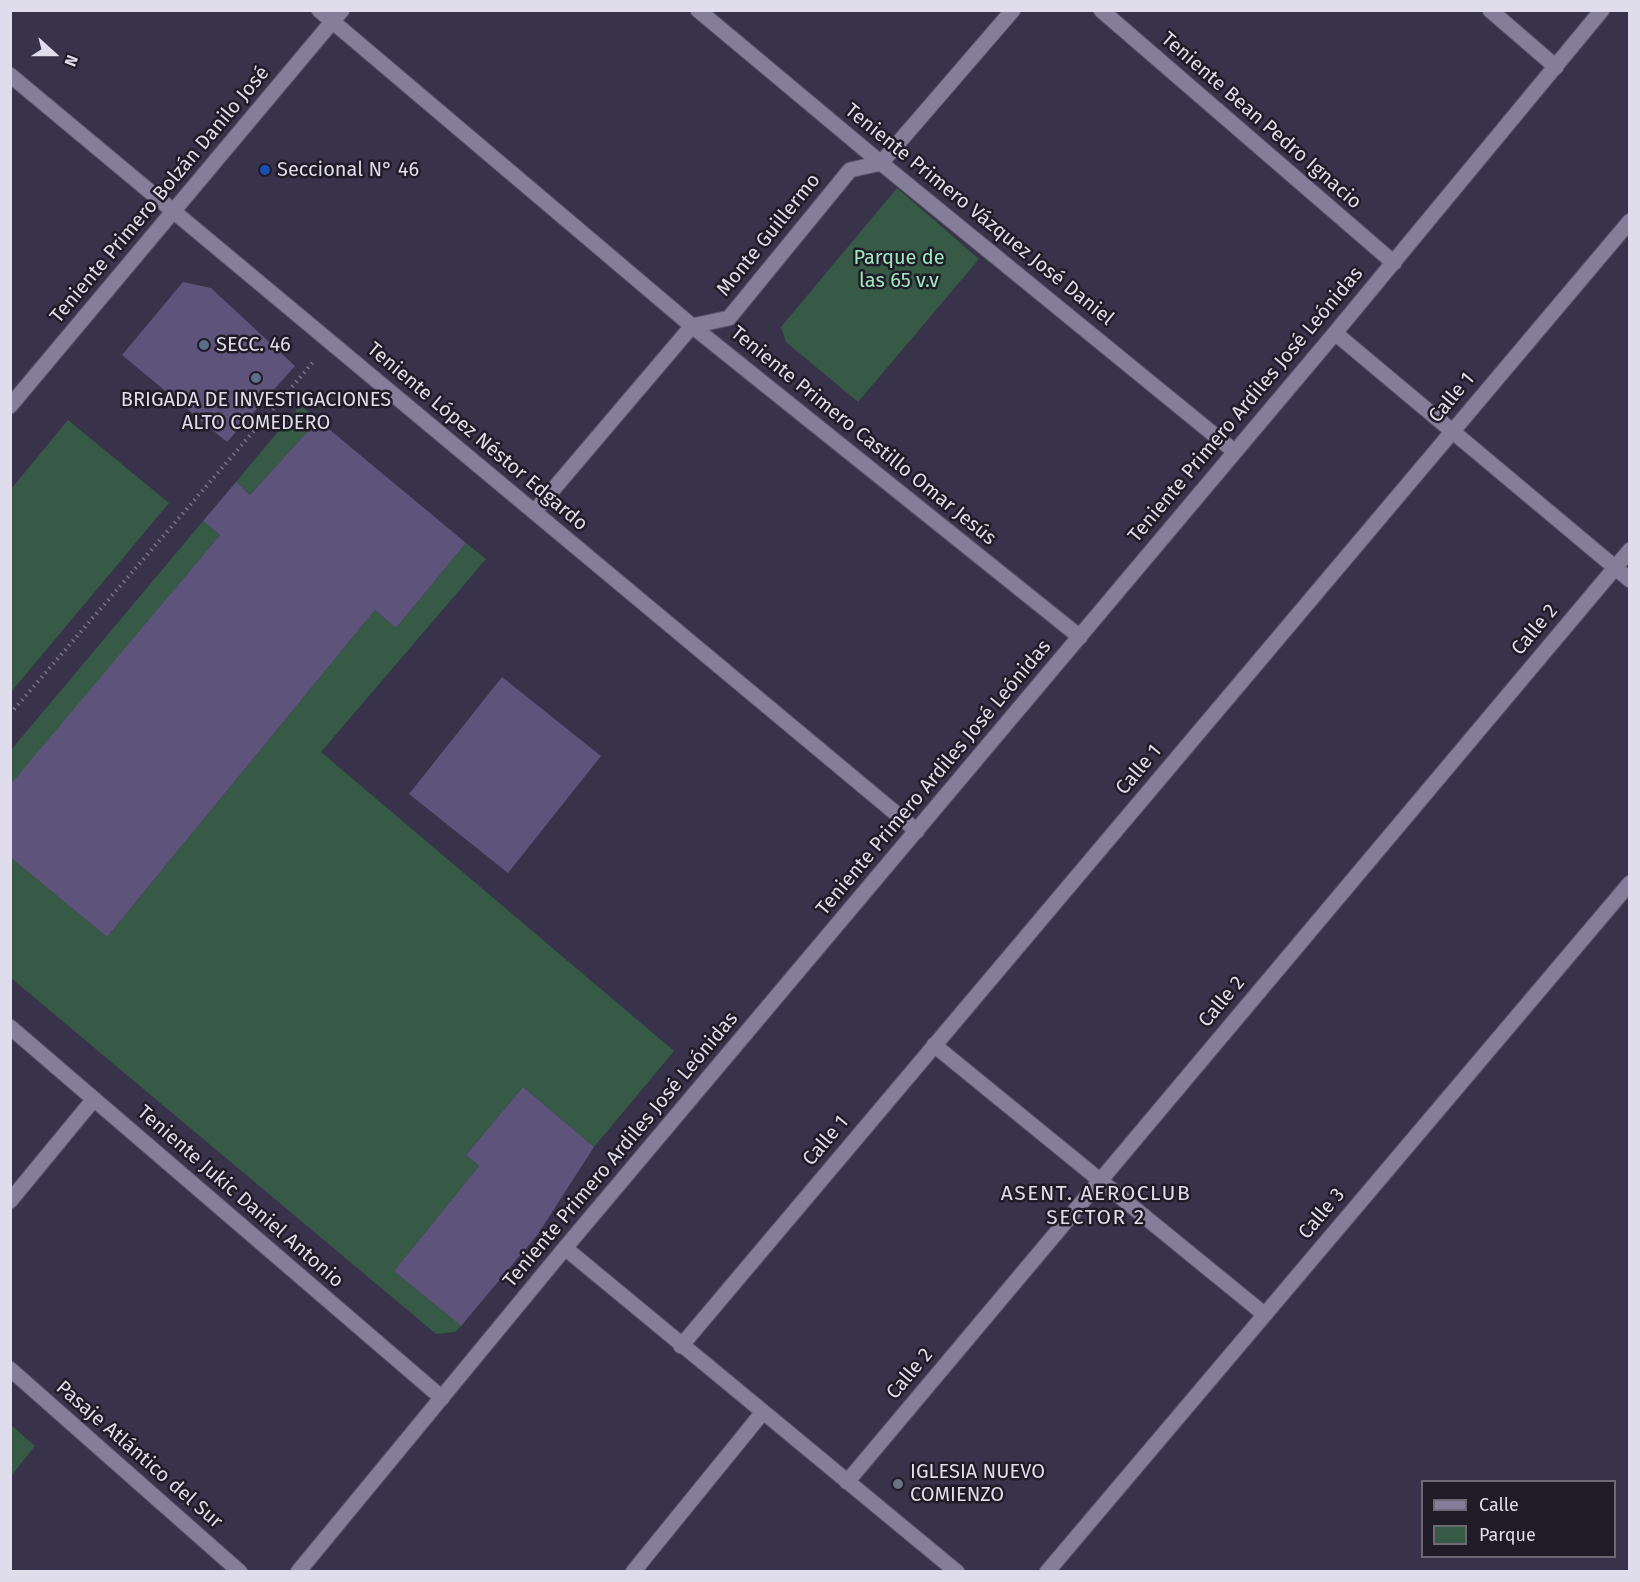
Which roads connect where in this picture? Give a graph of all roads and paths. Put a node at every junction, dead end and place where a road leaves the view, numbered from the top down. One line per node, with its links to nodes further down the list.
1 (319, 10): 7 (street, Teniente Primero Castillo Omar Jesús)
2 (698, 10): 10 (street, Teniente Primero Vázquez José Daniel)
3 (1013, 10): 10 (street)
4 (1101, 10): 13 (street, Teniente Bean Pedro Ignacio)
5 (1490, 10): 8 (street)
6 (1602, 10): 8 (street, Teniente Primero Ardiles José Leónidas)
7 (337, 16): 11 (street, Teniente Primero Bolzán Danilo José); 14 (street, Teniente Primero Castillo Omar Jesús)
8 (1556, 67): 13 (street, Teniente Primero Ardiles José Leónidas)
9 (10, 75): 11 (street, Teniente López Néstor Edgardo)
10 (881, 164): 14 (street, Monte Guillermo); 19 (street, Teniente Primero Vázquez José Daniel)
11 (174, 212): 16 (street, Teniente López Néstor Edgardo); 17 (street, Teniente Primero Bolzán Danilo José)
12 (1629, 221): 18 (street, Calle 1)
13 (1394, 262): 15 (street, Teniente Primero Ardiles José Leónidas)
14 (692, 326): 20 (street); 24 (street, Teniente Primero Castillo Omar Jesús)
15 (1335, 333): 18 (street); 19 (street, Teniente Primero Ardiles José Leónidas)
16 (330, 343): 20 (street, Teniente López Néstor Edgardo); 25 (path)
17 (10, 406)
18 (1452, 431): 22 (street); 29 (street, Calle 1)
19 (1234, 451): 24 (street, Teniente Primero Ardiles José Leónidas)
20 (534, 512): 26 (street, Teniente López Néstor Edgardo)
21 (1629, 550): 22 (street, Calle 2)
22 (1615, 568): 23 (street); 31 (street, Calle 2)
23 (1629, 580)
24 (1080, 637): 26 (street, Teniente Primero Ardiles José Leónidas)
25 (10, 714)
26 (917, 831): 33 (street, Teniente Primero Ardiles José Leónidas)
27 (1629, 883): 34 (street, Calle 3)
28 (10, 1027): 30 (street, Teniente Jukic Daniel Antonio)
29 (934, 1045): 31 (street); 35 (street, Calle 1)
30 (94, 1099): 32 (street); 37 (street, Teniente Jukic Daniel Antonio)
31 (1100, 1180): 34 (street); 39 (street, Calle 2)
32 (10, 1201)
33 (565, 1248): 35 (street); 37 (street, Teniente Primero Ardiles José Leónidas)
34 (1264, 1314): 44 (street, Calle 3)
35 (681, 1346): 38 (street)
36 (10, 1370): 40 (street, Pasaje Atlántico del Sur)
37 (442, 1398): 41 (street, Teniente Primero Ardiles José Leónidas)
38 (763, 1412): 39 (street); 42 (street)
39 (847, 1482): 43 (street)
40 (240, 1572)
41 (298, 1572)
42 (633, 1572)
43 (957, 1572)
44 (1047, 1572)

